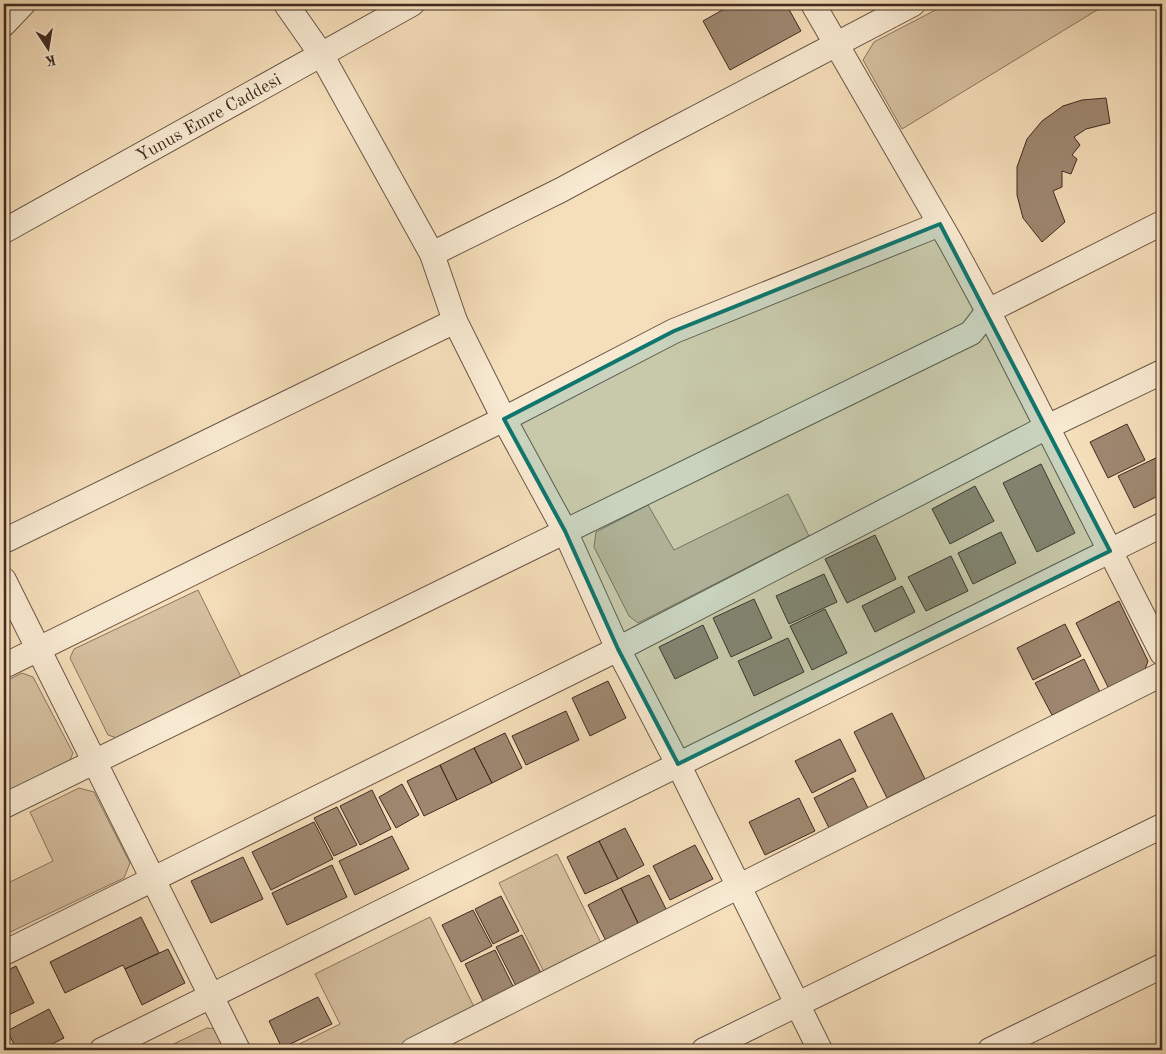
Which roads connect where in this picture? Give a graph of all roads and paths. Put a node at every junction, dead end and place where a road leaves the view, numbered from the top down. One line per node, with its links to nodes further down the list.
1 (23, 4): 6 (street)
2 (286, 4): 8 (street)
3 (412, 4): 8 (street, Yunus Emre Caddesi)
4 (813, 4): 7 (street)
5 (913, 4): 7 (street)
6 (4, 24)
7 (836, 43): 10 (street); 12 (street)
8 (321, 54): 11 (street, Yunus Emre Caddesi); 12 (street)
9 (1162, 223): 13 (street)
10 (940, 224): 13 (street); 16 (street)
11 (4, 231)
12 (432, 254): 14 (street)
13 (988, 311): 17 (street); 19 (street)
14 (455, 321): 16 (street); 20 (street)
15 (1162, 372): 17 (street)
16 (504, 419): 19 (street); 23 (street)
17 (1047, 426): 21 (street); 24 (street)
18 (1162, 525): 21 (street)
19 (565, 531): 24 (street); 28 (street)
20 (4, 541)
21 (1110, 551): 25 (street); 29 (street)
22 (4, 580): 23 (street)
23 (38, 649): 26 (street); 28 (street)
24 (618, 649): 29 (street); 32 (street)
25 (1162, 653)
26 (4, 666)
27 (1162, 674): 33 (street)
28 (94, 761): 30 (street); 32 (street)
29 (678, 764): 33 (street); 36 (street)
30 (4, 806)
31 (1162, 826): 37 (street)
32 (152, 879): 34 (street); 36 (street)
33 (739, 887): 37 (street); 40 (street)
34 (4, 953)
35 (1162, 966): 43 (street)
36 (210, 996): 38 (street); 39 (street)
37 (798, 1004): 41 (street); 42 (street)
38 (102, 1050)
39 (238, 1050)
40 (413, 1050)
41 (704, 1050)
42 (820, 1050)
43 (990, 1050)

